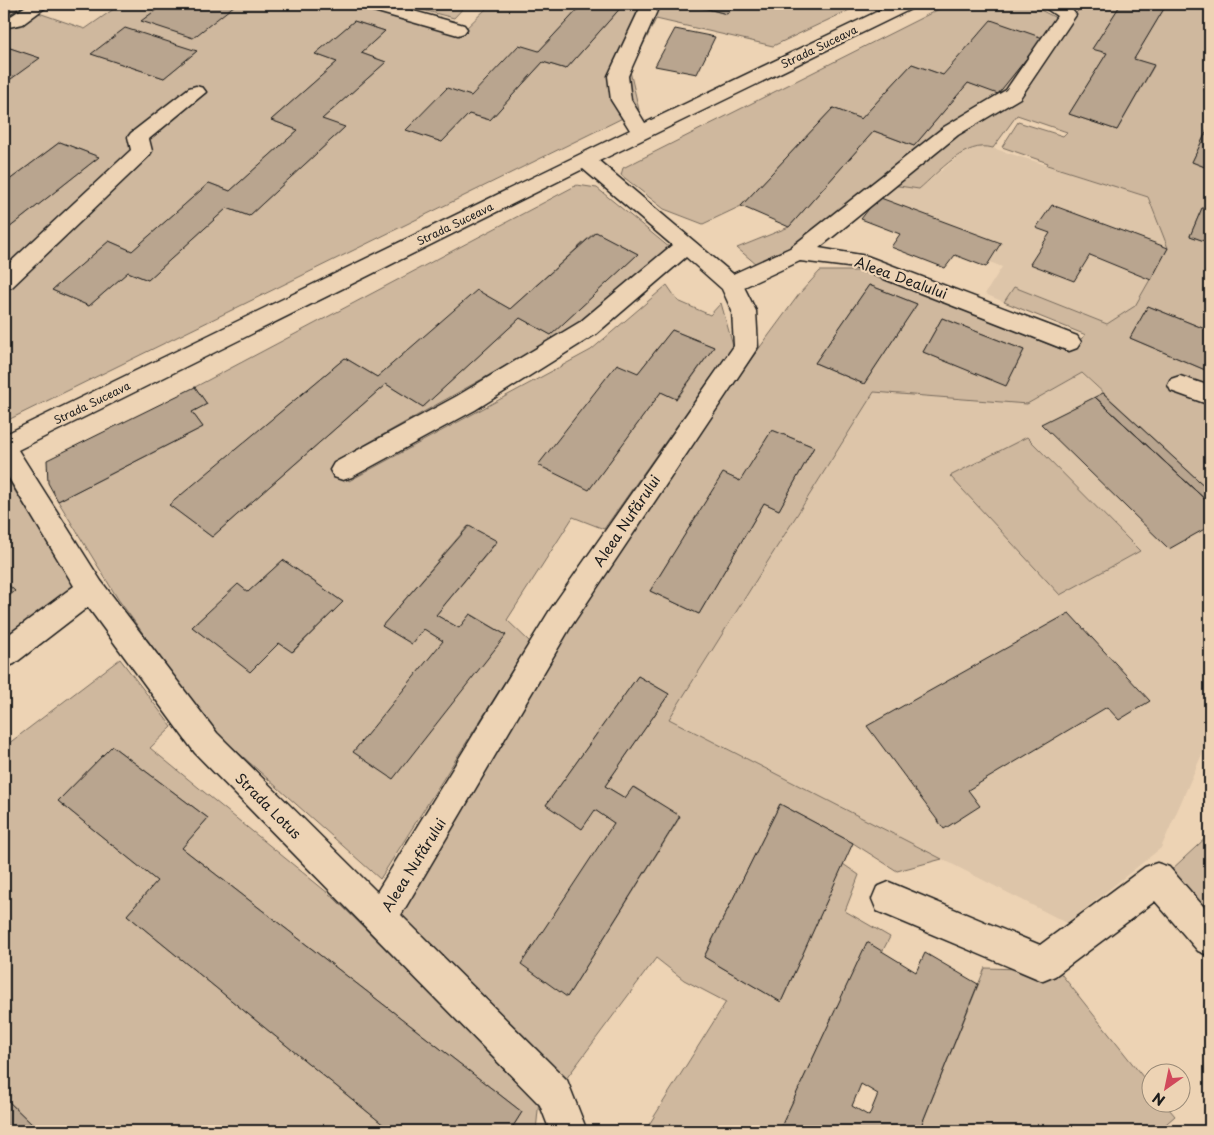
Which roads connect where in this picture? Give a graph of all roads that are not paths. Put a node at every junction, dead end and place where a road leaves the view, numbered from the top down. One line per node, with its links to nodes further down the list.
1 (41, 4): 6 (street)
2 (369, 4): 7 (street)
3 (650, 4): 9 (street)
4 (908, 4): 9 (street, Strada Suceava)
5 (1054, 4): 12 (street)
6 (4, 23)
7 (458, 30)
8 (196, 92): 13 (street)
9 (642, 133): 10 (street, Strada Suceava)
10 (585, 160): 11 (street, Aleea Nufărului); 18 (street, Strada Suceava)
11 (686, 245): 14 (street, Aleea Nufărului); 19 (street)
12 (798, 253): 14 (street); 15 (street, Aleea Dealului)
13 (4, 281)
14 (732, 284): 23 (street, Aleea Nufărului)
15 (1069, 342)
16 (1180, 384): 17 (street)
17 (1210, 396)
18 (4, 448): 20 (street, Strada Lotus)
19 (343, 470)
20 (91, 589): 21 (street); 23 (street, Strada Lotus)
21 (4, 655)
22 (889, 899): 24 (street)
23 (380, 919): 25 (street, Strada Lotus)
24 (1210, 939)
25 (568, 1131)

